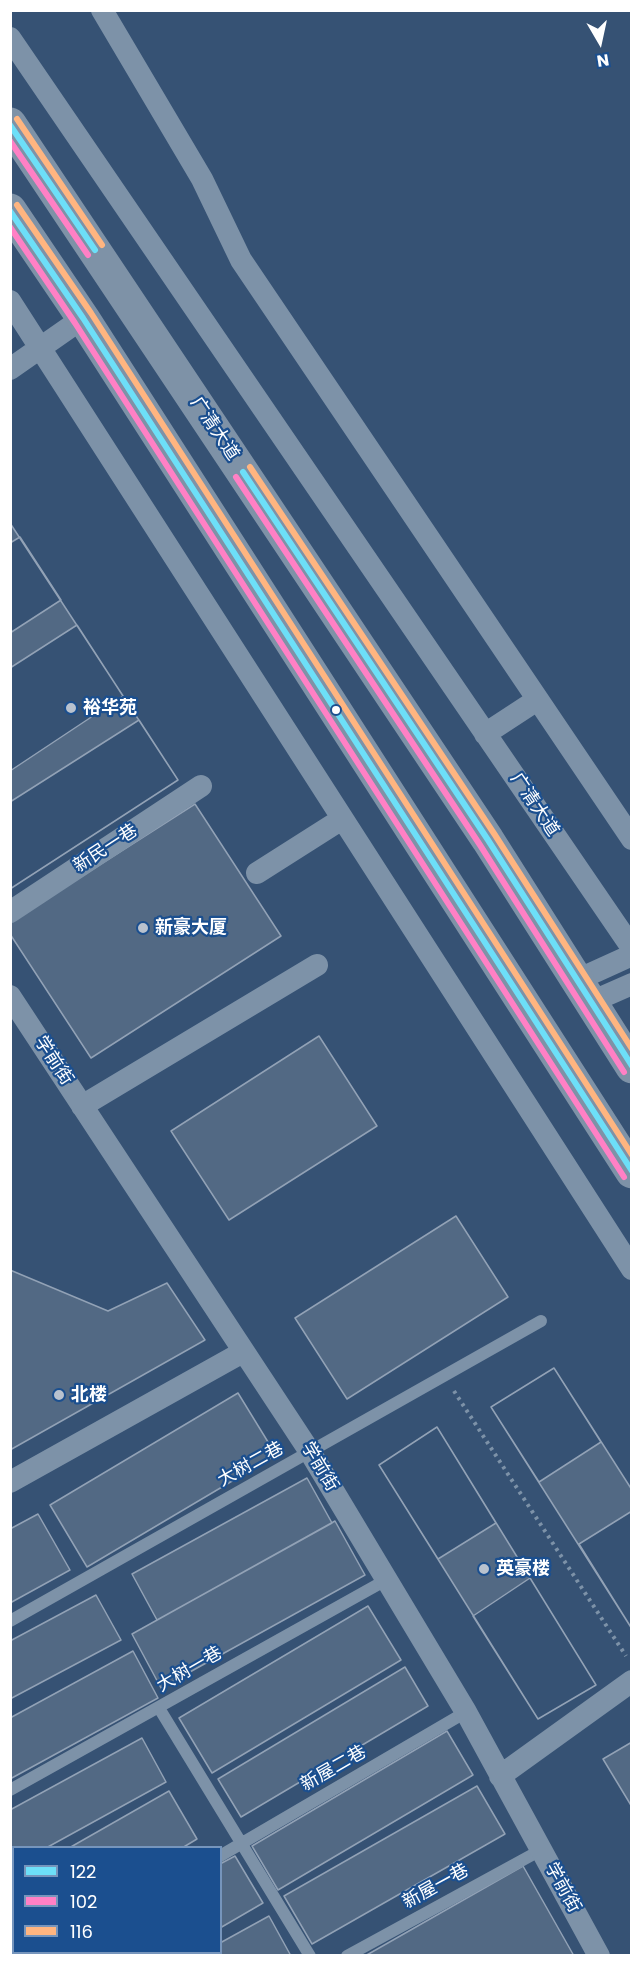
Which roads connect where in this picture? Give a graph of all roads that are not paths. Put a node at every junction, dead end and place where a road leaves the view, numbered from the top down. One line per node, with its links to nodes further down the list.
1 (102, 10): 9 (street)
2 (10, 38): 10 (street, 广清大道)
3 (10, 124): 20 (highway, 广清大道)
4 (10, 210): 6 (highway)
5 (10, 302): 7 (street)
6 (83, 318): 7 (street); 24 (highway)
7 (41, 349): 8 (street); 12 (street)
8 (10, 369)
9 (537, 700): 10 (street); 13 (street)
10 (485, 734): 16 (street, 广清大道)
11 (201, 786): 15 (street, 新民一巷)
12 (342, 819): 14 (street); 25 (street)
13 (632, 839)
14 (257, 873)
15 (10, 912)
16 (632, 948)
17 (632, 955): 20 (street)
18 (317, 964): 23 (street)
19 (632, 984): 20 (street)
20 (584, 991): 22 (highway, 广清大道)
21 (10, 996): 23 (street, 学前街)
22 (632, 1067)
23 (82, 1107): 27 (street, 学前街)
24 (632, 1172)
25 (632, 1269)
26 (540, 1321): 28 (lane, 大树二巷)
27 (243, 1352): 28 (street, 学前街); 29 (street)
28 (310, 1452): 30 (street, 学前街); 31 (lane, 大树二巷)
29 (10, 1482)
30 (386, 1580): 33 (lane, 大树一巷); 34 (street, 学前街)
31 (10, 1622)
32 (632, 1681): 35 (street)
33 (159, 1708): 36 (lane, 大树一巷); 37 (lane)
34 (466, 1713): 35 (street, 学前街); 37 (lane, 新屋二巷)
35 (500, 1776): 38 (street, 学前街)
36 (10, 1790)
37 (240, 1845): 39 (lane, 新屋二巷); 40 (lane)
38 (541, 1850): 41 (lane, 新屋一巷); 42 (street, 学前街)
39 (222, 1855)
40 (310, 1956)
41 (347, 1956)
42 (599, 1956)

